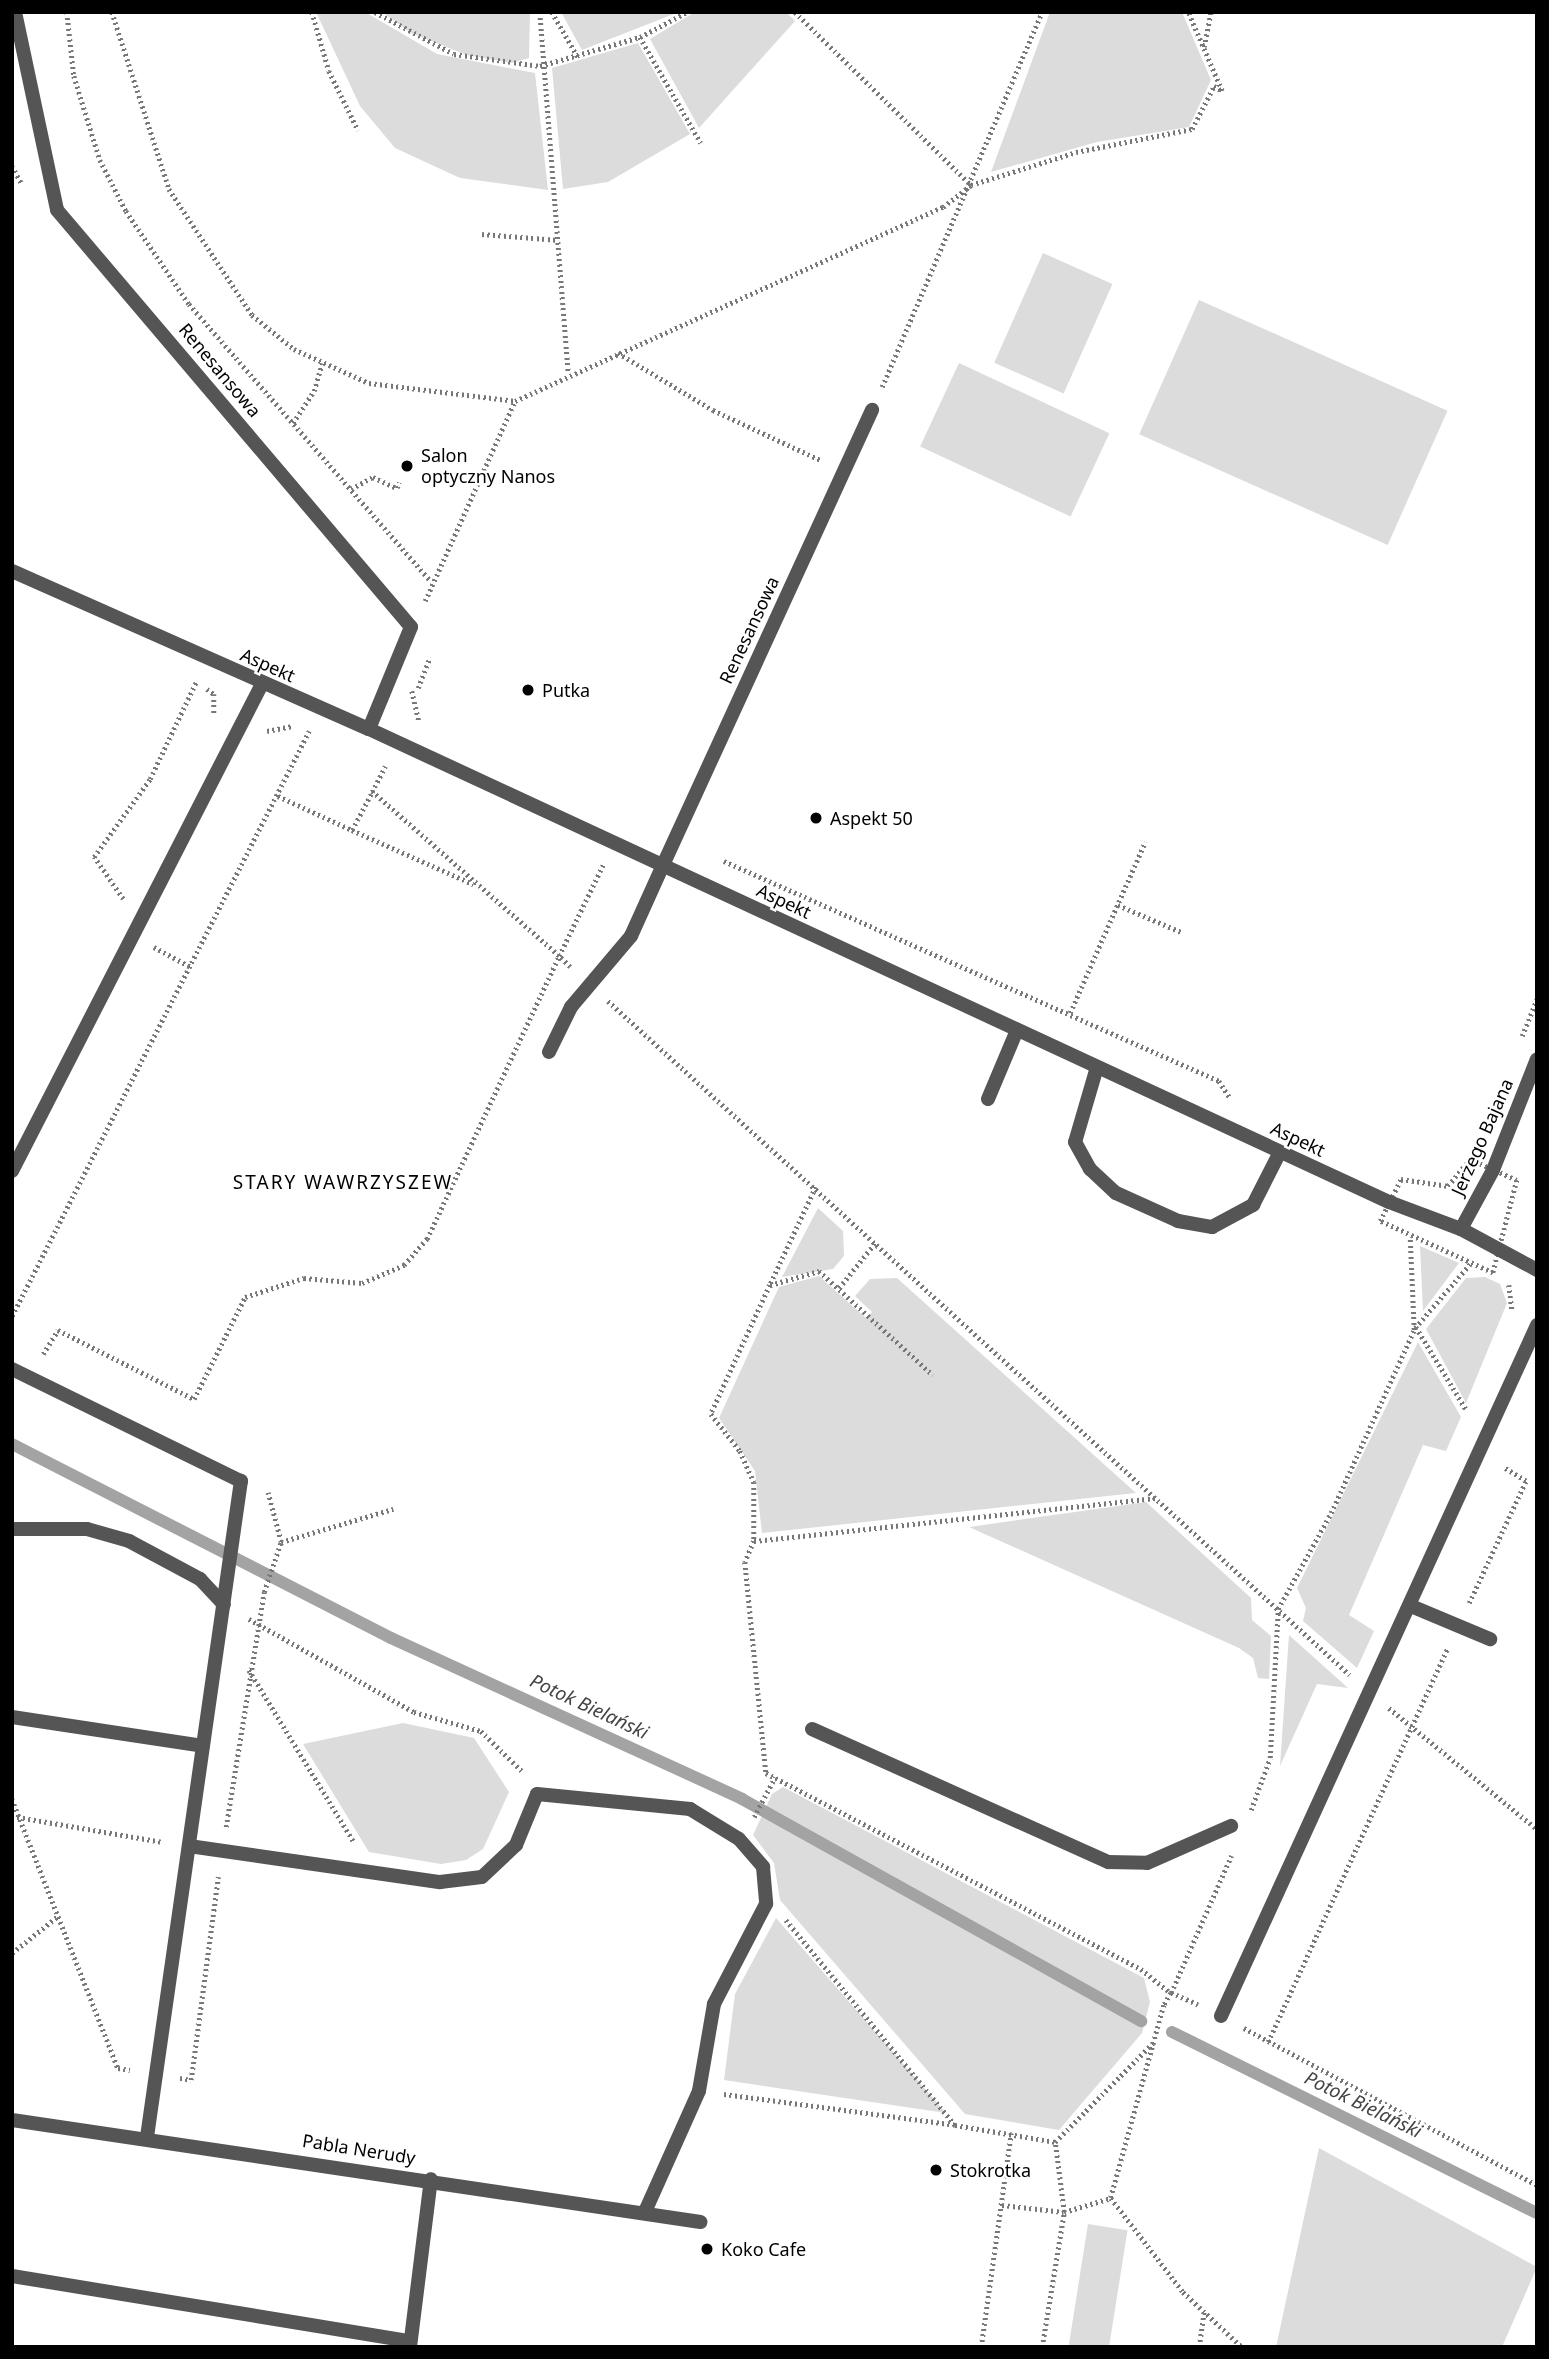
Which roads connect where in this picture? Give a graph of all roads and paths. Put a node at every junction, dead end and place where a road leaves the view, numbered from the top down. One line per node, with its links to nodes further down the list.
1 (15, 12): 37 (street, Renesansowa)
2 (67, 12): 29 (path)
3 (112, 12): 25 (path)
4 (312, 12): 17 (path)
5 (375, 12): 16 (path)
6 (540, 12): 16 (path)
7 (552, 12): 15 (path)
8 (687, 12): 13 (path)
9 (796, 12): 20 (path)
10 (1042, 12): 20 (path)
11 (1188, 12): 14 (path)
12 (1211, 12): 14 (path)
13 (640, 37): 15 (path); 18 (path)
14 (1203, 48): 20 (path)
15 (578, 57): 16 (path)
16 (540, 65): 23 (path)
17 (358, 130)
18 (701, 143)
19 (12, 166): 21 (path)
20 (971, 185): 24 (path); 28 (path)
21 (26, 190)
22 (482, 234): 23 (path)
23 (559, 240): 26 (path)
24 (617, 352): 26 (path); 30 (path)
25 (322, 363): 27 (path); 29 (path)
26 (569, 371): 27 (path)
27 (515, 401): 34 (path)
28 (872, 410): 30 (street, Renesansowa)
29 (293, 423): 32 (path)
30 (844, 470): 47 (street, Renesansowa)
31 (399, 482): 32 (path)
32 (351, 489): 34 (path)
33 (12, 571): 38 (street, Aspekt)
34 (430, 580): 35 (path)
35 (423, 612)
36 (432, 642): 39 (path)
37 (392, 682): 39 (path); 41 (street, Renesansowa)
38 (262, 684): 40 (street, Aspekt); 64 (street)
39 (416, 693): 42 (path)
40 (325, 711): 41 (street, Aspekt); 45 (path)
41 (369, 729): 49 (street, Aspekt)
42 (425, 731)
43 (385, 765): 44 (path)
44 (372, 792): 46 (path); 51 (path)
45 (278, 796): 46 (path); 76 (path)
46 (352, 830): 51 (path)
47 (674, 839): 50 (street, Renesansowa); 56 (path)
48 (1145, 842): 52 (path)
49 (614, 843): 50 (street, Aspekt); 54 (path)
50 (663, 865): 55 (street, Renesansowa); 57 (street, Aspekt)
51 (478, 886): 54 (path)
52 (1118, 905): 53 (path); 56 (path)
53 (1181, 932)
54 (559, 956): 55 (path); 79 (path)
55 (589, 984): 58 (street, Renesansowa); 67 (path)
56 (1070, 1013): 62 (path)
57 (1017, 1030): 60 (street, Aspekt); 61 (street)
58 (548, 1052)
59 (1537, 1059): 68 (street, Jerzego Bajana)
60 (1097, 1067): 63 (street, Aspekt); 63 (street)
61 (988, 1099)
62 (1235, 1106)
63 (1280, 1152): 68 (street, Aspekt)
64 (12, 1171)
65 (1388, 1173): 66 (path)
66 (1401, 1179)
67 (816, 1187): 70 (path); 74 (path)
68 (1461, 1229): 72 (street, Aspekt)
69 (1409, 1233): 77 (path)
70 (875, 1242): 75 (path); 85 (path)
71 (1471, 1262): 77 (path)
72 (1537, 1269)
73 (1493, 1273): 78 (path)
74 (770, 1285): 75 (path); 88 (path)
75 (839, 1288): 81 (path)
76 (12, 1316)
77 (1415, 1329): 82 (path); 93 (path)
78 (1534, 1330): 92 (street)
79 (30, 1355)
80 (12, 1369): 91 (street)
81 (933, 1375)
82 (1471, 1402)
83 (1506, 1459): 95 (path)
84 (265, 1486): 89 (path)
85 (1156, 1498): 88 (path); 93 (path)
86 (393, 1509): 89 (path)
87 (12, 1529): 91 (street)
88 (754, 1541): 102 (path)
89 (281, 1542): 90 (path)
90 (264, 1592)
91 (224, 1605): 94 (street); 103 (path)
92 (1410, 1606): 95 (street); 97 (street)
93 (1278, 1609): 97 (path); 107 (path)
94 (220, 1624): 101 (street); 113 (path)
95 (1458, 1627): 96 (street); 99 (path)
96 (1490, 1639)
97 (1371, 1693): 99 (path); 118 (street)
98 (12, 1717): 101 (street)
99 (1411, 1727): 110 (path); 120 (path)
100 (812, 1729): 109 (street)
101 (203, 1746): 112 (street)
102 (775, 1777): 108 (path); 117 (path)
103 (537, 1794): 113 (street); 114 (street)
104 (12, 1799): 106 (path)
105 (12, 1816): 106 (path)
106 (20, 1818): 112 (path); 115 (path)
107 (1247, 1819)
108 (752, 1821)
109 (1231, 1826)
110 (1537, 1829)
111 (1237, 1843): 117 (path)
112 (189, 1846): 113 (street); 121 (street)
113 (373, 1872)
114 (765, 1895): 123 (street); 125 (path)
115 (58, 1916): 116 (path); 121 (path)
116 (12, 1953)
117 (1171, 1993): 118 (path); 119 (path)
118 (1221, 2016): 120 (path)
119 (1155, 2041): 128 (path); 131 (path)
120 (1268, 2042): 130 (path)
121 (156, 2074): 122 (path); 127 (street)
122 (191, 2080)
123 (699, 2091): 125 (path); 133 (street)
124 (12, 2120): 127 (street, Pabla Nerudy)
125 (955, 2125): 126 (path)
126 (1011, 2133): 128 (path); 132 (path)
127 (147, 2137): 129 (street, Pabla Nerudy)
128 (1055, 2141): 134 (path)
129 (432, 2179): 133 (street, Pabla Nerudy); 138 (street)
130 (1537, 2185)
131 (1111, 2198): 134 (path); 137 (path)
132 (1002, 2205): 134 (path); 139 (path)
133 (645, 2212): 135 (street, Pabla Nerudy)
134 (1064, 2212): 140 (path)
135 (700, 2222)
136 (12, 2276): 138 (street)
137 (1204, 2311): 141 (path); 142 (path)
138 (409, 2344)
139 (981, 2347)
140 (1042, 2347)
141 (1199, 2347)
142 (1242, 2347)

